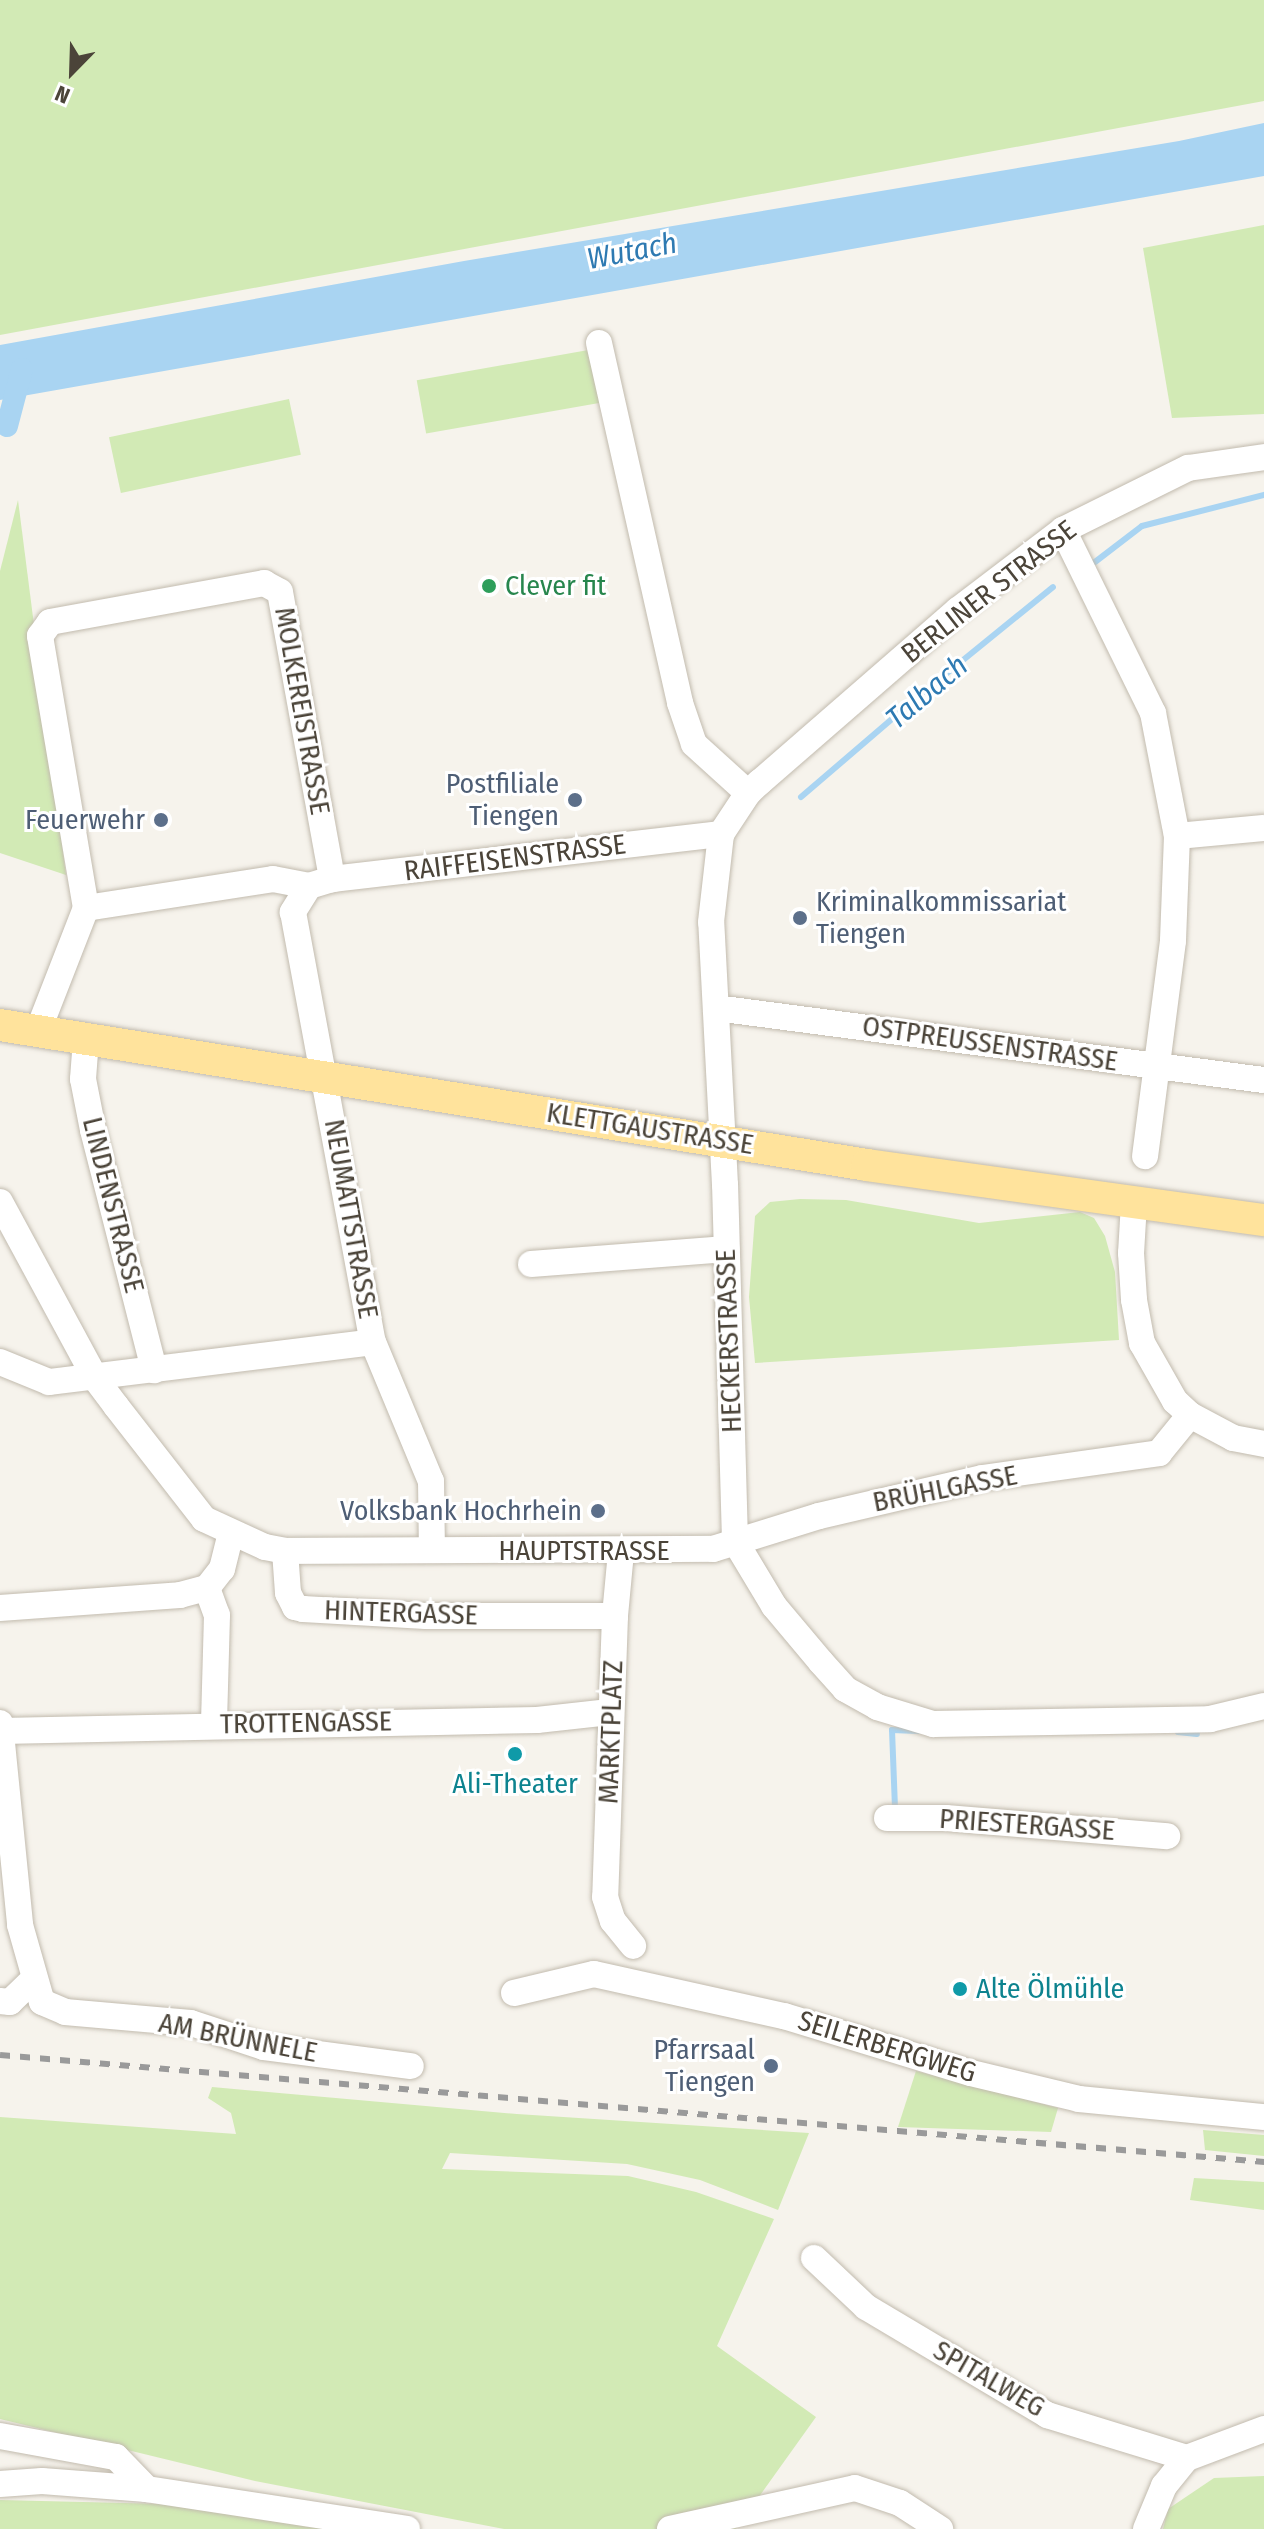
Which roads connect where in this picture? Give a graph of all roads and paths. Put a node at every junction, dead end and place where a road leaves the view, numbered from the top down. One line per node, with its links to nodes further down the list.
1 (599, 343): 4 (street)
2 (1264, 457): 3 (street, BERLINER STRASSE)
3 (1063, 530): 4 (street, BERLINER STRASSE); 7 (street)
4 (748, 793): 6 (street, BERLINER STRASSE)
5 (1264, 828): 7 (street)
6 (721, 834): 8 (street, RAIFFEISENSTRASSE); 10 (street, BERLINER STRASSE)
7 (1177, 836): 14 (street)
8 (321, 883): 9 (street); 9 (street, MOLKEREISTRASSE); 15 (street, NEUMATTSTRASSE)
9 (86, 908): 12 (street)
10 (716, 1008): 14 (street, OSTPREUSSENSTRASSE); 17 (street, BERLINER STRASSE)
11 (0, 1025): 12 (main road, KLETTGAUSTRASSE)
12 (38, 1031): 13 (main road, KLETTGAUSTRASSE)
13 (86, 1039): 15 (main road, KLETTGAUSTRASSE); 26 (street, LINDENSTRASSE)
14 (1158, 1066): 16 (street, OSTPREUSSENSTRASSE); 18 (street)
15 (326, 1076): 17 (main road, KLETTGAUSTRASSE); 24 (street, NEUMATTSTRASSE)
16 (1264, 1080)
17 (722, 1140): 20 (main road, KLETTGAUSTRASSE); 22 (street, HECKERSTRASSE)
18 (1145, 1156)
19 (0, 1202): 27 (street, HAUPTSTRASSE)
20 (1134, 1203): 21 (main road, KLETTGAUSTRASSE); 28 (street)
21 (1264, 1220)
22 (726, 1249): 23 (street); 31 (street, HECKERSTRASSE)
23 (531, 1264)
24 (373, 1342): 26 (street); 32 (street, NEUMATTSTRASSE)
25 (0, 1362): 27 (street)
26 (154, 1370): 27 (street)
27 (95, 1378): 30 (street, HAUPTSTRASSE)
28 (1190, 1415): 29 (street); 31 (street, BRÜHLGASSE)
29 (1264, 1444)
30 (231, 1534): 33 (street, HAUPTSTRASSE); 35 (street)
31 (735, 1541): 34 (street, HAUPTSTRASSE); 38 (street)
32 (432, 1549): 33 (street, HAUPTSTRASSE); 34 (street, HAUPTSTRASSE)
33 (285, 1551): 37 (street, HINTERGASSE)
34 (621, 1552): 37 (street, MARKTPLATZ)
35 (207, 1588): 36 (street); 41 (street)
36 (0, 1608)
37 (615, 1616): 39 (street, MARKTPLATZ)
38 (1264, 1706)
39 (610, 1712): 41 (street, TROTTENGASSE); 45 (street, MARKTPLATZ)
40 (0, 1723): 42 (street, AM BRÜNNELE)
41 (214, 1725): 42 (street, TROTTENGASSE)
42 (1, 1731): 46 (street, AM BRÜNNELE)
43 (887, 1818): 44 (street, PRIESTERGASSE)
44 (1167, 1836)
45 (633, 1946)
46 (33, 1980): 48 (street); 49 (street, AM BRÜNNELE)
47 (514, 1993): 50 (street, SEILERBERGWEG)
48 (0, 2001)
49 (411, 2066)
50 (1264, 2117)
51 (814, 2258): 54 (street, SPITALWEG)
52 (1264, 2429): 54 (street)
53 (0, 2436): 56 (street)
54 (1187, 2458): 60 (street)
55 (0, 2484): 56 (street)
56 (147, 2489): 57 (street)
57 (407, 2529)
58 (670, 2529): 59 (street)
59 (940, 2529)
60 (1146, 2529)

